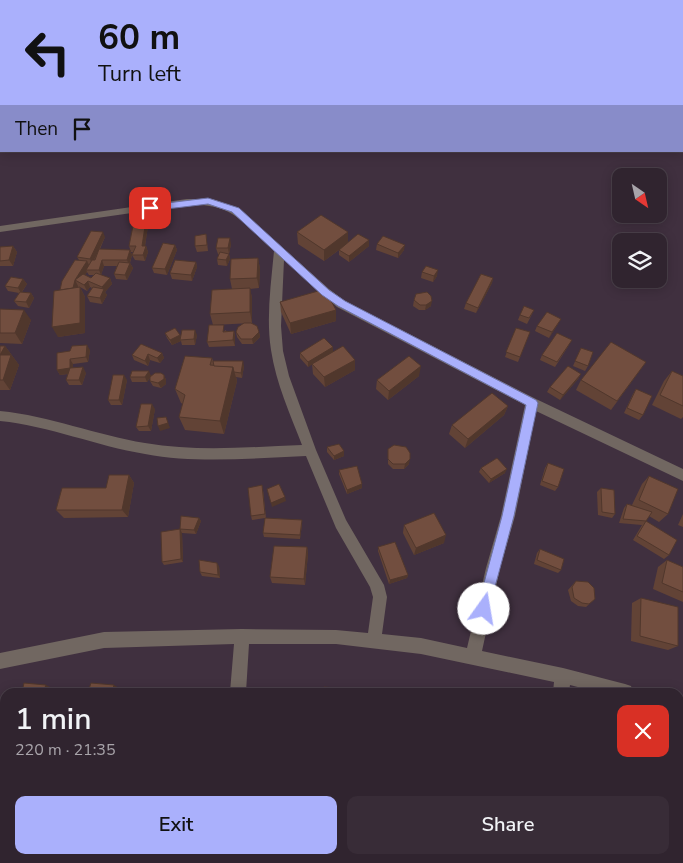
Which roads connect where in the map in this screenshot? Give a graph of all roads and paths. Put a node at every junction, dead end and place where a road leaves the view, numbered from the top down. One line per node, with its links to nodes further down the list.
1 (0, 229): 2 (street)
2 (279, 251): 3 (street); 5 (street)
3 (532, 403): 6 (street); 9 (street)
4 (0, 416): 5 (street)
5 (310, 450): 8 (street)
6 (683, 475)
7 (242, 636): 8 (street); 10 (street); 12 (street)
8 (374, 641): 9 (street)
9 (473, 656): 11 (street)
10 (0, 661)
11 (563, 676): 13 (street); 14 (street)
12 (238, 688)
13 (562, 688)
14 (610, 688)

